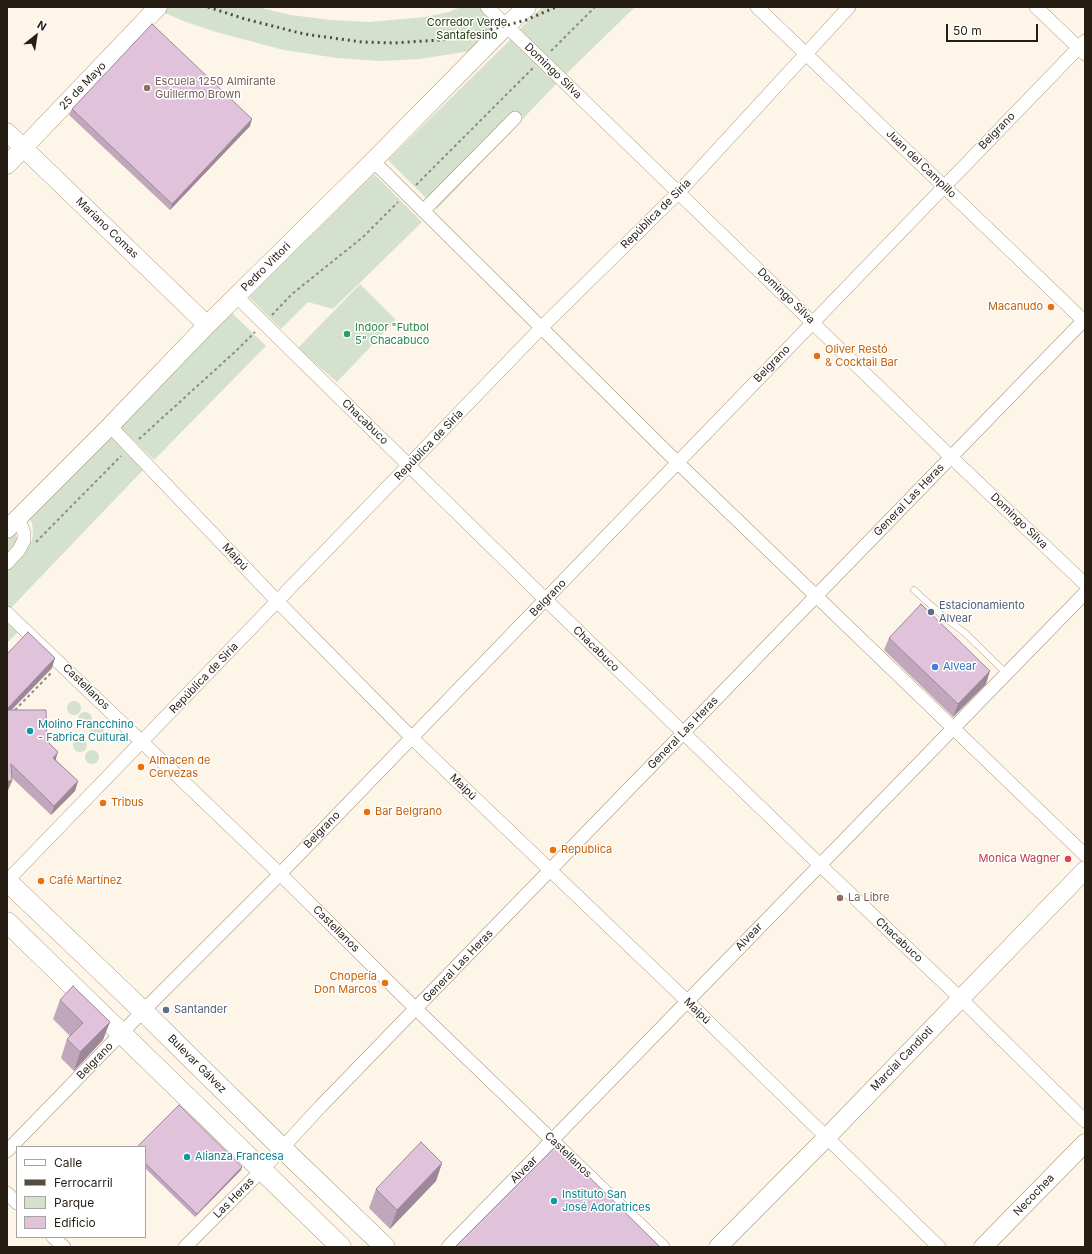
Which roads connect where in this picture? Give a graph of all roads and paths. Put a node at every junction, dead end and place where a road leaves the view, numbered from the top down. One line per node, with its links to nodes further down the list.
1 (158, 7): 14 (street, 25 de Mayo)
2 (487, 7): 8 (street, Domingo Silva)
3 (527, 7): 8 (street, Pedro Vittori)
4 (595, 7): 11 (path)
5 (757, 7): 10 (street, Juan del Campillo)
6 (849, 7): 10 (street, República de Siria)
7 (1036, 7): 9 (street)
8 (506, 26): 11 (street, Domingo Silva); 15 (street, Pedro Vittori)
9 (1083, 47): 17 (street, Belgrano)
10 (805, 54): 17 (street, Juan del Campillo); 18 (street, República de Siria)
11 (542, 60): 18 (street, Domingo Silva); 19 (path)
12 (515, 118): 20 (street)
13 (7, 132): 14 (street, Mariano Comas)
14 (24, 148): 16 (street, 25 de Mayo); 24 (street, Mariano Comas)
15 (373, 161): 19 (street); 21 (street, Pedro Vittori)
16 (7, 165)
17 (944, 186): 22 (street, Juan del Campillo); 23 (street, Belgrano)
18 (678, 193): 23 (street, Domingo Silva); 26 (street, República de Siria)
19 (406, 194): 20 (street); 25 (path)
20 (424, 211): 26 (street)
21 (236, 296): 24 (street, Pedro Vittori); 25 (street, Chacabuco)
22 (1084, 320): 29 (street, General Las Heras)
23 (813, 322): 29 (street, Domingo Silva); 30 (street, Belgrano)
24 (207, 324): 27 (street, Pedro Vittori)
25 (263, 324): 28 (path); 31 (street, Chacabuco)
26 (541, 328): 30 (street); 31 (street, República de Siria)
27 (110, 426): 28 (street, Maipú); 32 (street, Pedro Vittori)
28 (131, 446): 33 (path); 40 (street, Maipú)
29 (951, 457): 35 (street, Domingo Silva); 38 (street, General Las Heras)
30 (677, 462): 38 (street); 39 (street, Belgrano)
31 (409, 465): 39 (street, Chacabuco); 40 (street, República de Siria)
32 (10, 519): 34 (street)
33 (34, 544)
34 (7, 563)
35 (1085, 584)
36 (914, 590): 43 (lane)
37 (1085, 592): 43 (street, Alvear)
38 (816, 596): 45 (street); 46 (street, General Las Heras)
39 (546, 600): 46 (street, Chacabuco); 47 (street, Belgrano)
40 (278, 602): 47 (street, Maipú); 48 (street, República de Siria)
41 (7, 613): 42 (street, Castellanos)
42 (60, 663): 44 (path); 48 (street, Castellanos)
43 (1006, 673): 45 (street, Alvear)
44 (12, 713)
45 (953, 727): 49 (street); 50 (street, Alvear)
46 (684, 733): 50 (street, Chacabuco); 51 (street, General Las Heras)
47 (412, 737): 51 (street, Maipú); 53 (street, Belgrano)
48 (142, 742): 53 (street, Castellanos); 54 (street, República de Siria)
49 (1085, 855)
50 (820, 865): 56 (street, Chacabuco); 57 (street, Alvear)
51 (551, 870): 57 (street, Maipú); 58 (street, General Las Heras)
52 (1085, 870): 56 (street, Marcial Candioti)
53 (280, 874): 58 (street, Castellanos); 59 (street, Belgrano)
54 (7, 881): 59 (main road, Bulevar Gálvez)
55 (7, 922): 60 (main road)
56 (960, 998): 61 (street, Chacabuco); 62 (street, Marcial Candioti)
57 (687, 1001): 62 (street, Maipú); 63 (street, Alvear)
58 (416, 1009): 63 (street, Castellanos); 65 (street, General Las Heras)
59 (143, 1011): 60 (street, Belgrano); 65 (main road, Bulevar Gálvez)
60 (122, 1033): 66 (street, Belgrano); 67 (main road)
61 (1085, 1121)
62 (826, 1138): 77 (street, Marcial Candioti); 78 (street, Maipú)
63 (553, 1141): 75 (street, Alvear); 76 (street, Castellanos)
64 (1085, 1142): 79 (street, Necochea)
65 (282, 1148): 67 (street, Las Heras); 74 (main road, Bulevar Gálvez)
66 (7, 1151)
67 (262, 1170): 72 (street, Las Heras); 73 (main road)
68 (7, 1193): 69 (street)
69 (16, 1202)
70 (54, 1238): 71 (street)
71 (64, 1247)
72 (185, 1247)
73 (341, 1247)
74 (385, 1247)
75 (448, 1247)
76 (664, 1247)
77 (718, 1247)
78 (939, 1247)
79 (983, 1247)

